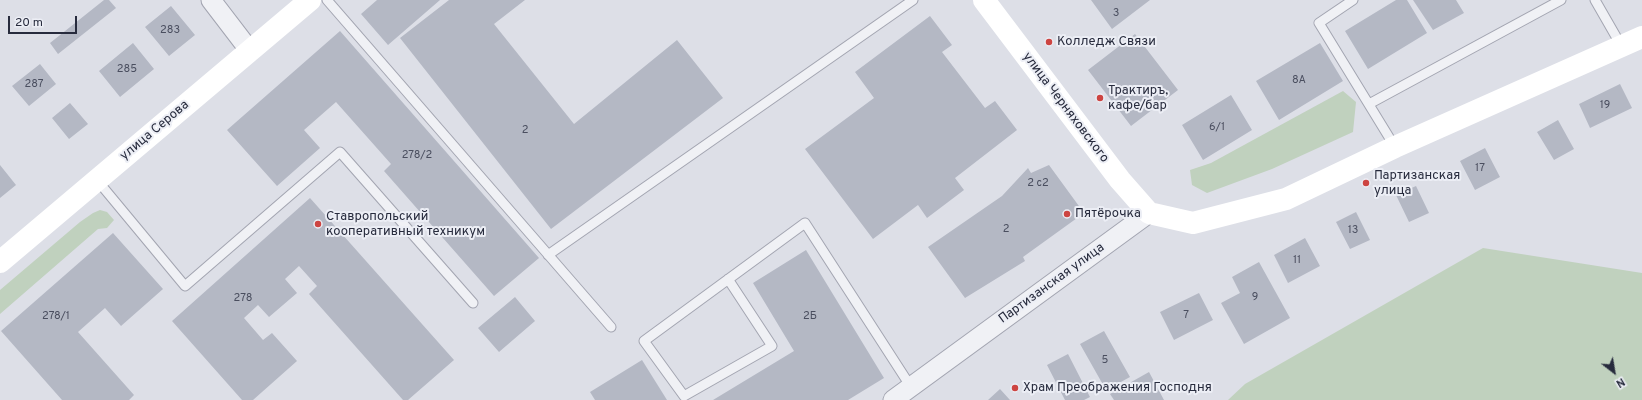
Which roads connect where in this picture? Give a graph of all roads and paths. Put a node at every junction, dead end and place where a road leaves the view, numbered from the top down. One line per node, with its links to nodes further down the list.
1 (211, 0): 11 (street)
2 (310, 0): 11 (main road, улица Серова)
3 (327, 0): 16 (lane)
4 (913, 0): 16 (lane)
5 (984, 0): 15 (main road, улица Черняховского)
6 (1353, 0): 12 (lane)
7 (1561, 0): 12 (lane)
8 (1595, 0): 10 (lane)
9 (1642, 37): 10 (main road)
10 (1622, 47): 13 (main road)
11 (250, 51): 14 (main road, улица Серова)
12 (1369, 104): 13 (lane)
13 (1395, 147): 15 (main road)
14 (97, 180): 17 (main road, улица Серова); 19 (lane)
15 (1149, 213): 21 (street, Партизанская улица)
16 (548, 255): 20 (lane)
17 (0, 262)
18 (728, 279): 18 (lane); 21 (lane)
19 (473, 303)
20 (611, 328)
21 (911, 387): 22 (street, Партизанская улица)
22 (893, 400)

